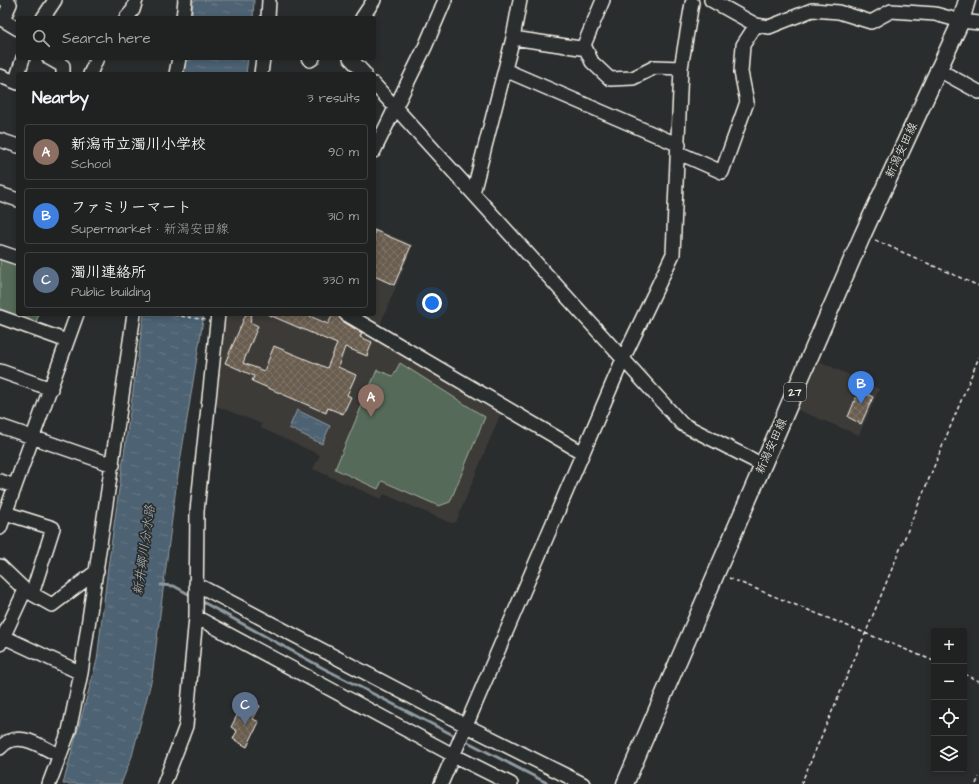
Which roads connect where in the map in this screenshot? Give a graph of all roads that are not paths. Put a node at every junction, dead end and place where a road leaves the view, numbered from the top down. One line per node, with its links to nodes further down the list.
1 (5, 0): 21 (street)
2 (55, 0): 13 (street)
3 (136, 0): 14 (street)
4 (185, 0): 15 (street)
5 (269, 0): 16 (street)
6 (374, 0): 17 (street)
7 (445, 0): 43 (street)
8 (520, 0): 22 (street)
9 (602, 0): 23 (street)
10 (710, 0): 20 (street)
11 (967, 0): 18 (main road, 新潟安田線 / 27)
12 (689, 1): 30 (street)
13 (44, 16)
14 (128, 16)
15 (183, 16)
16 (268, 16)
17 (363, 16)
18 (961, 21): 19 (street); 20 (street); 31 (main road, 新潟安田線 / 27)
19 (979, 23)
20 (756, 25): 47 (street)
21 (16, 28)
22 (513, 38): 23 (street); 32 (street)
23 (584, 45): 30 (street)
24 (23, 60): 33 (street)
25 (52, 60): 34 (street)
26 (96, 60): 35 (street)
27 (179, 60): 36 (street)
28 (263, 60): 37 (street)
29 (352, 60): 38 (street)
30 (681, 68): 47 (street)
31 (937, 69): 42 (street); 66 (main road, 新潟安田線 / 27)
32 (505, 70): 47 (street); 48 (street)
33 (20, 72)
34 (63, 72)
35 (91, 72)
36 (176, 72)
37 (261, 72)
38 (363, 72)
39 (0, 76): 40 (street)
40 (16, 79)
41 (376, 86): 43 (street)
42 (979, 92)
43 (396, 107): 46 (street); 48 (street)
44 (0, 140): 45 (street)
45 (16, 145)
46 (376, 147)
47 (679, 149): 59 (street)
48 (473, 193): 59 (street)
49 (0, 194): 50 (street)
50 (16, 199)
51 (0, 252): 52 (street)
52 (16, 254)
53 (76, 316): 58 (street)
54 (134, 316): 65 (street)
55 (218, 316): 73 (street)
56 (349, 316): 64 (street)
57 (0, 317): 58 (street)
58 (68, 341): 61 (street)
59 (623, 359): 64 (street); 66 (street)
60 (0, 371): 61 (street)
61 (51, 389): 63 (street)
62 (0, 426): 63 (street)
63 (34, 438): 65 (street); 68 (street)
64 (583, 453): 78 (street)
65 (113, 464): 72 (street)
66 (763, 465): 87 (main road, 新潟安田線 / 27)
67 (0, 481): 68 (street)
68 (15, 486): 69 (street)
69 (5, 513): 70 (street); 74 (street)
70 (0, 528)
71 (1, 571): 74 (street)
72 (97, 571): 74 (street); 77 (street)
73 (196, 584): 75 (street); 78 (street)
74 (28, 592): 76 (street)
75 (196, 617): 80 (street); 83 (street)
76 (2, 640): 77 (street)
77 (81, 673): 81 (street)
78 (466, 728): 80 (street); 86 (street)
79 (0, 748): 81 (street)
80 (455, 751): 84 (street); 85 (street)
81 (60, 756): 82 (street)
82 (50, 784)
83 (164, 784)
84 (441, 784)
85 (512, 784)
86 (583, 784)
87 (625, 784)

